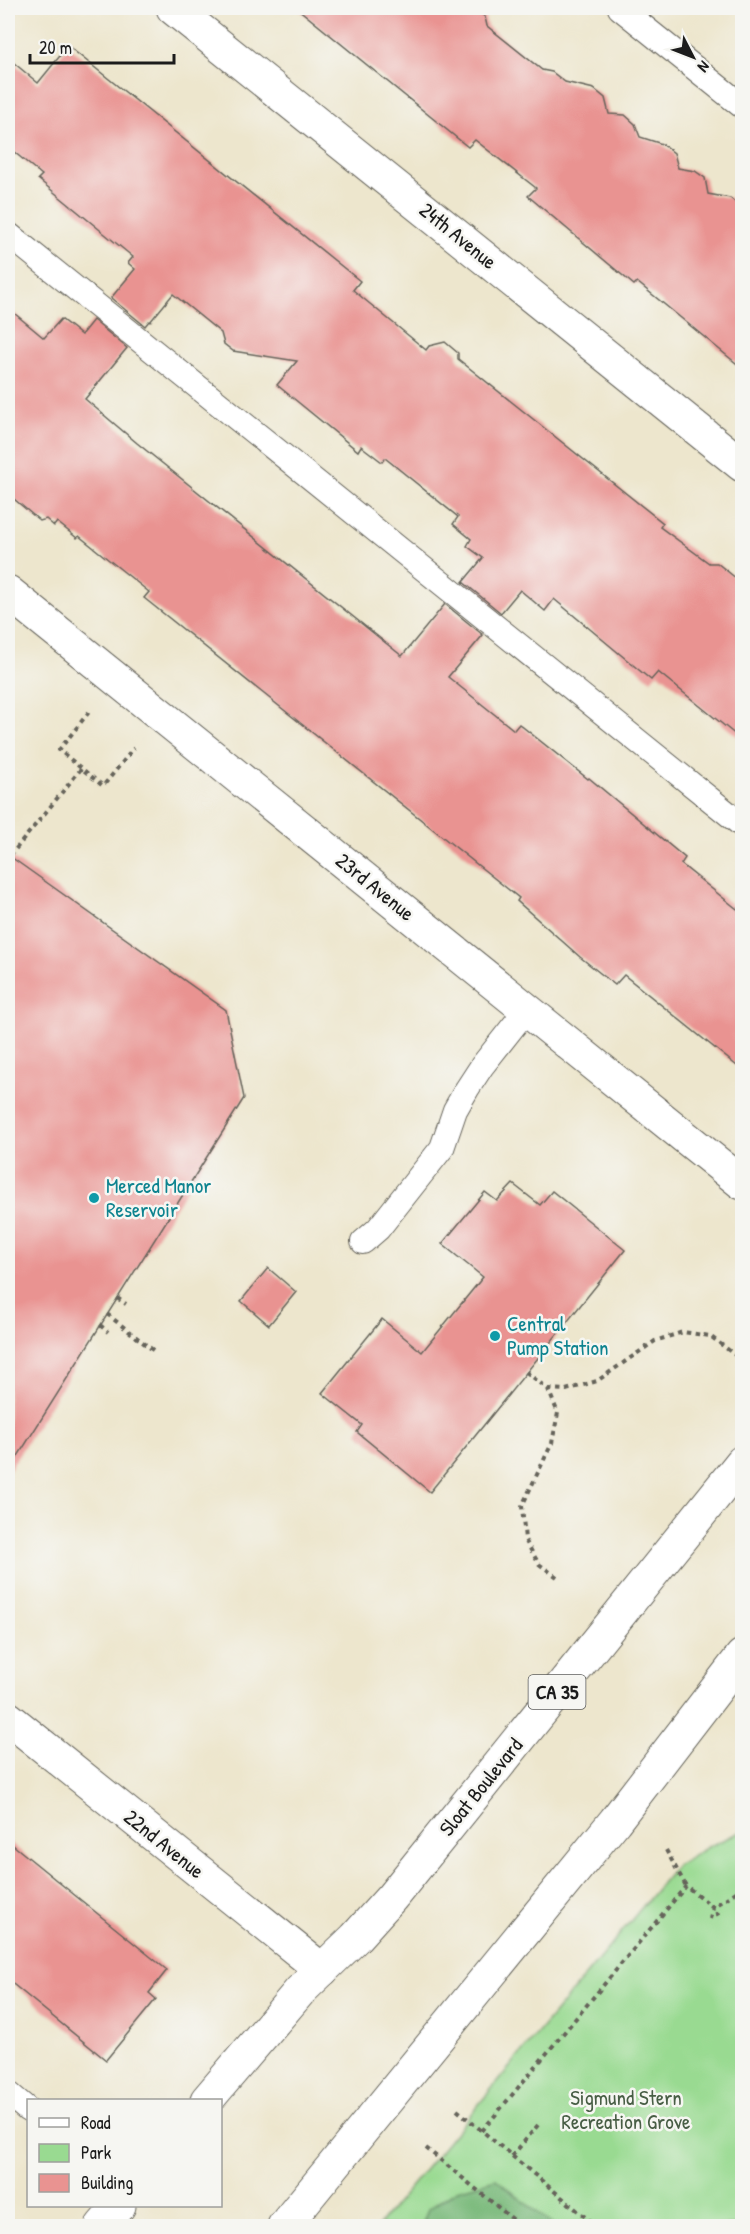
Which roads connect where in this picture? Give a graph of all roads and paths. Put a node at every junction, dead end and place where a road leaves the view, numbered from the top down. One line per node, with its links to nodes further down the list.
1 (173, 8): 5 (street, 24th Avenue)
2 (620, 8): 3 (lane)
3 (742, 106)
4 (8, 234): 10 (lane)
5 (742, 465)
6 (8, 592): 12 (street, 23rd Avenue)
7 (89, 712): 9 (path)
8 (134, 747): 9 (path)
9 (81, 769): 11 (path)
10 (742, 825)
11 (10, 856)
12 (527, 1009): 13 (street, 23rd Avenue); 14 (lane)
13 (742, 1184)
14 (363, 1242)
15 (117, 1298): 16 (path)
16 (126, 1304)
17 (107, 1314): 20 (path)
18 (100, 1325): 19 (path)
19 (108, 1332)
20 (153, 1351)
21 (735, 1355): 23 (path)
22 (526, 1372): 23 (path)
23 (548, 1389): 25 (path)
24 (742, 1462): 34 (street, Sloat Boulevard / CA 35)
25 (557, 1577)
26 (742, 1656): 45 (street)
27 (8, 1718): 34 (street, 22nd Avenue)
28 (666, 1850): 29 (path)
29 (686, 1886): 31 (path); 40 (path)
30 (742, 1888): 31 (path)
31 (713, 1907): 32 (path); 33 (path)
32 (720, 1918)
33 (711, 1919)
34 (322, 1970): 36 (street, Sloat Boulevard / CA 35)
35 (8, 2093): 37 (lane)
36 (208, 2099)
37 (27, 2109)
38 (456, 2110): 40 (path)
39 (538, 2125): 42 (path)
40 (482, 2131): 42 (path)
41 (426, 2148): 46 (path)
42 (512, 2156): 47 (path)
43 (117, 2207): 44 (street)
44 (102, 2226)
45 (284, 2226)
46 (521, 2226)
47 (596, 2226)

